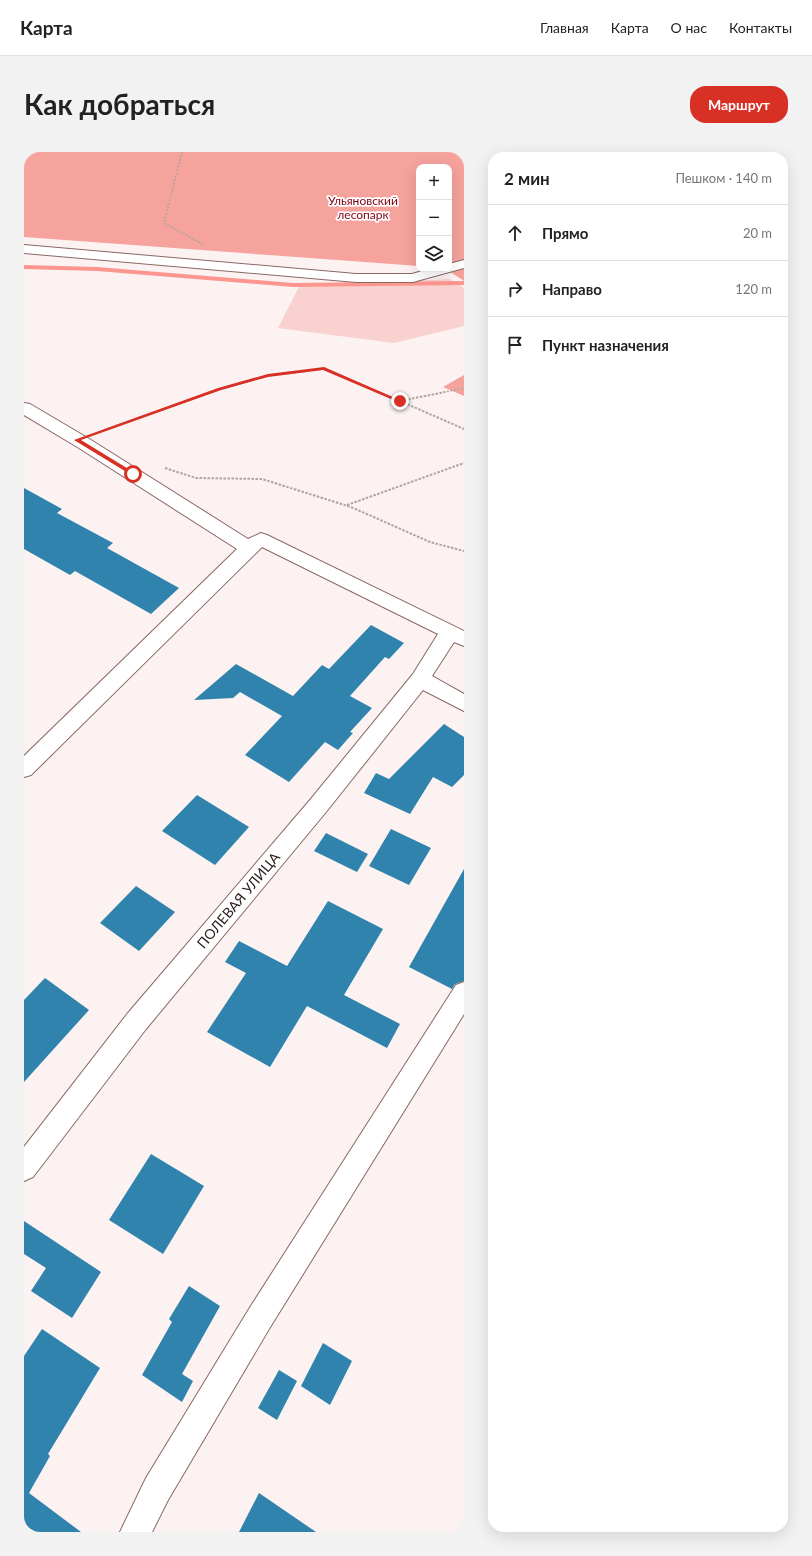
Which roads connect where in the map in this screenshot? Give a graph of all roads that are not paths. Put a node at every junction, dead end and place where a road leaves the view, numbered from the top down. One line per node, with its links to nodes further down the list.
1 (24, 249): 4 (street)
2 (464, 264): 3 (street)
3 (452, 267)
4 (434, 272)
5 (24, 408): 6 (street)
6 (249, 548): 7 (street); 10 (street)
7 (457, 635): 8 (street, ПОЛЕВАЯ УЛИЦА)
8 (420, 679): 9 (street); 12 (street, ПОЛЕВАЯ УЛИЦА)
9 (464, 703)
10 (24, 769)
11 (464, 993): 13 (street)
12 (24, 1168)
13 (136, 1532)

